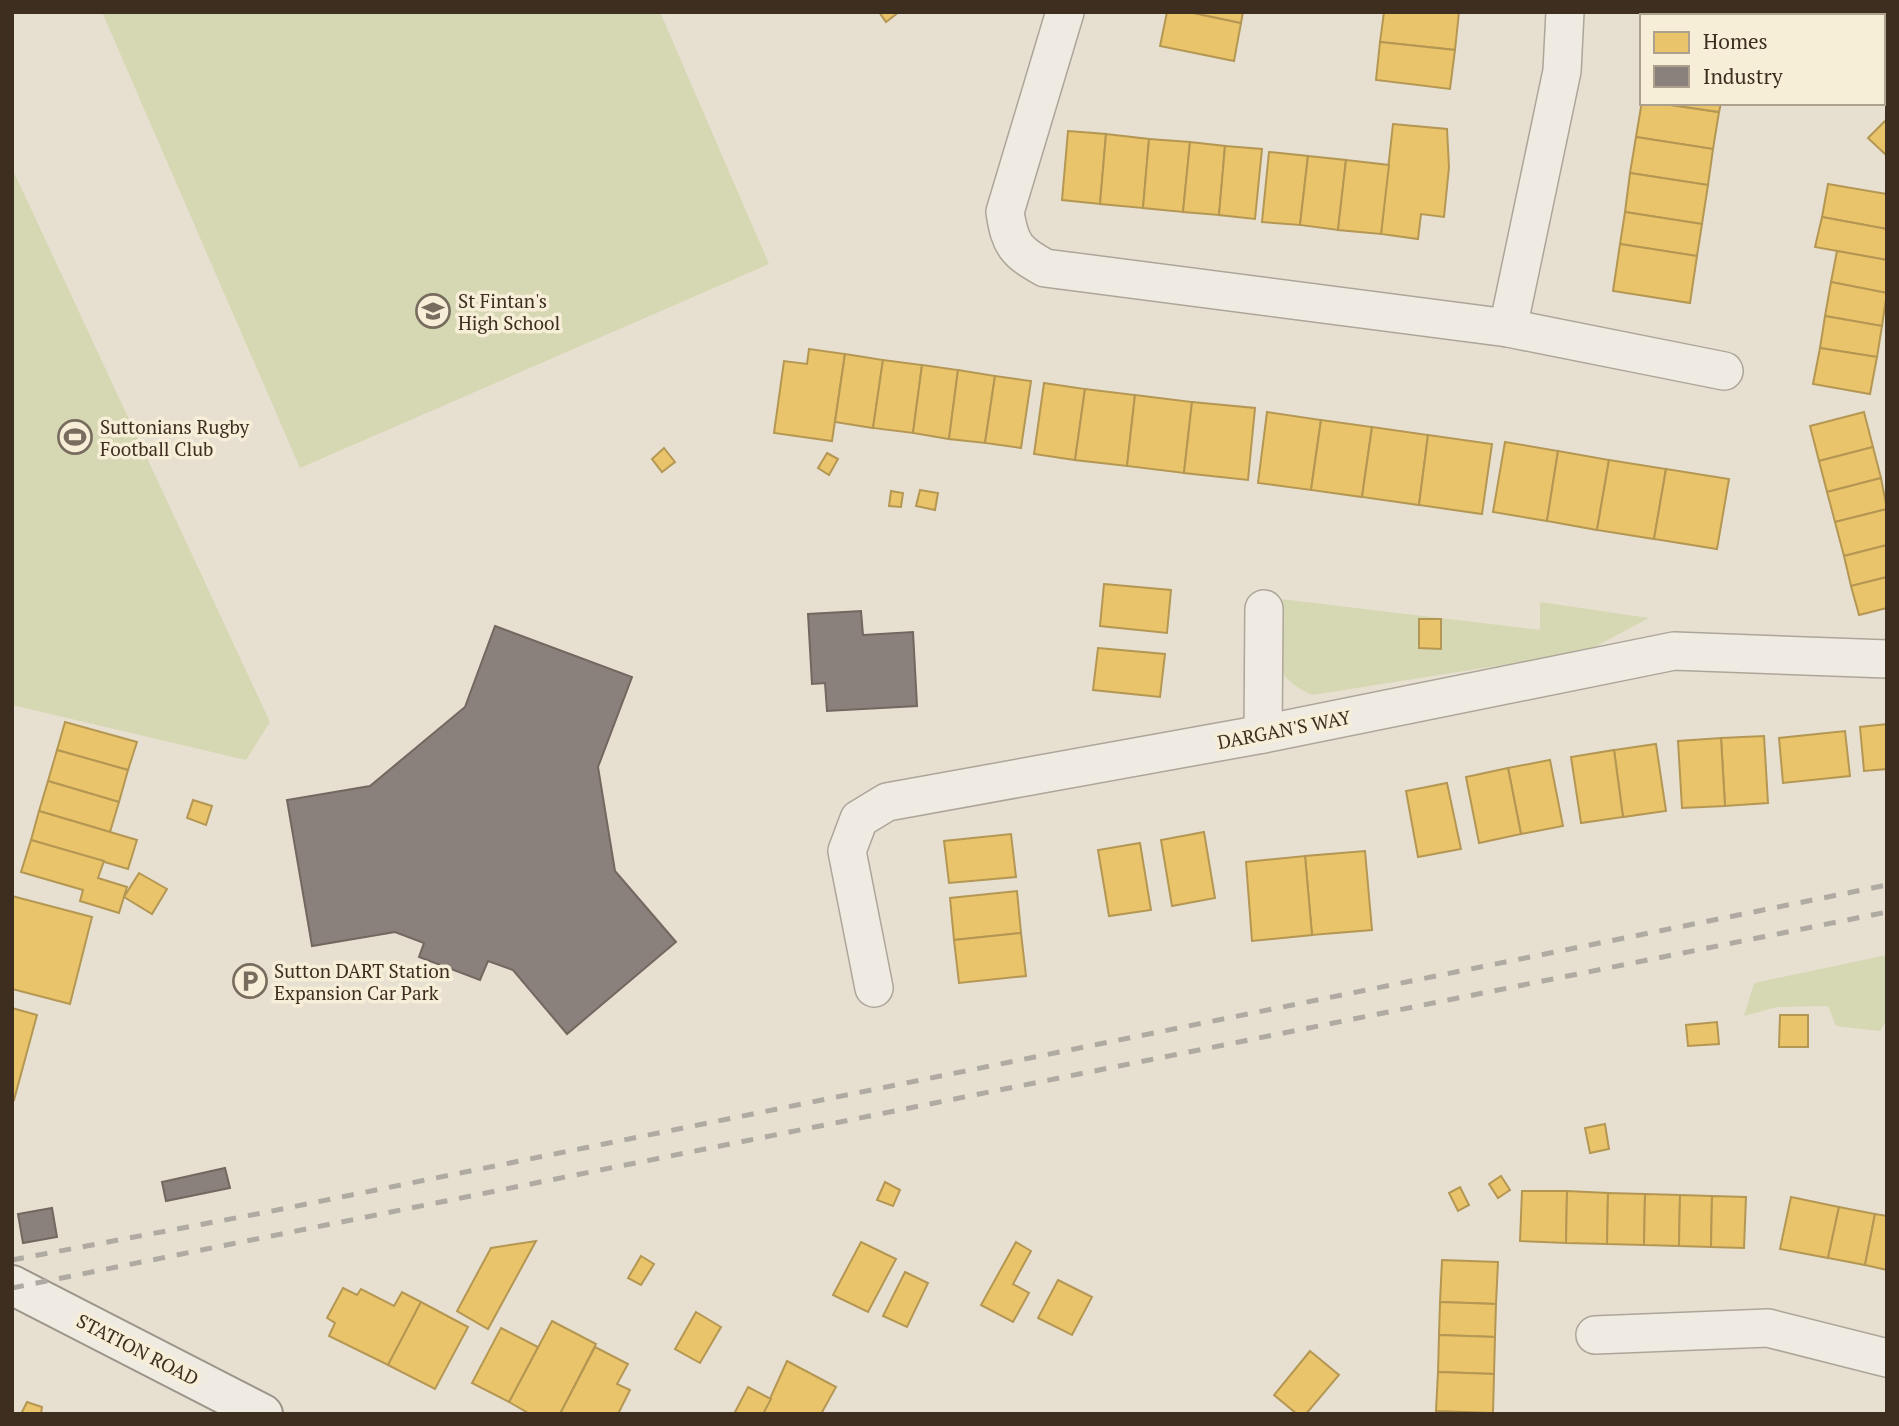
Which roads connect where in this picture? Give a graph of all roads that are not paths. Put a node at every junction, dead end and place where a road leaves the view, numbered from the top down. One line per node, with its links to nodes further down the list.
1 (1065, 12): 3 (street)
2 (1565, 12): 3 (street)
3 (1508, 328): 4 (street)
4 (1724, 371)
5 (1264, 609): 7 (street)
6 (1887, 659): 7 (street, DARGAN'S WAY)
7 (1263, 734): 8 (street, DARGAN'S WAY)
8 (874, 988)
9 (12, 1286): 12 (main road, STATION ROAD)
10 (1595, 1335): 11 (street)
11 (1887, 1358)
12 (263, 1414)

